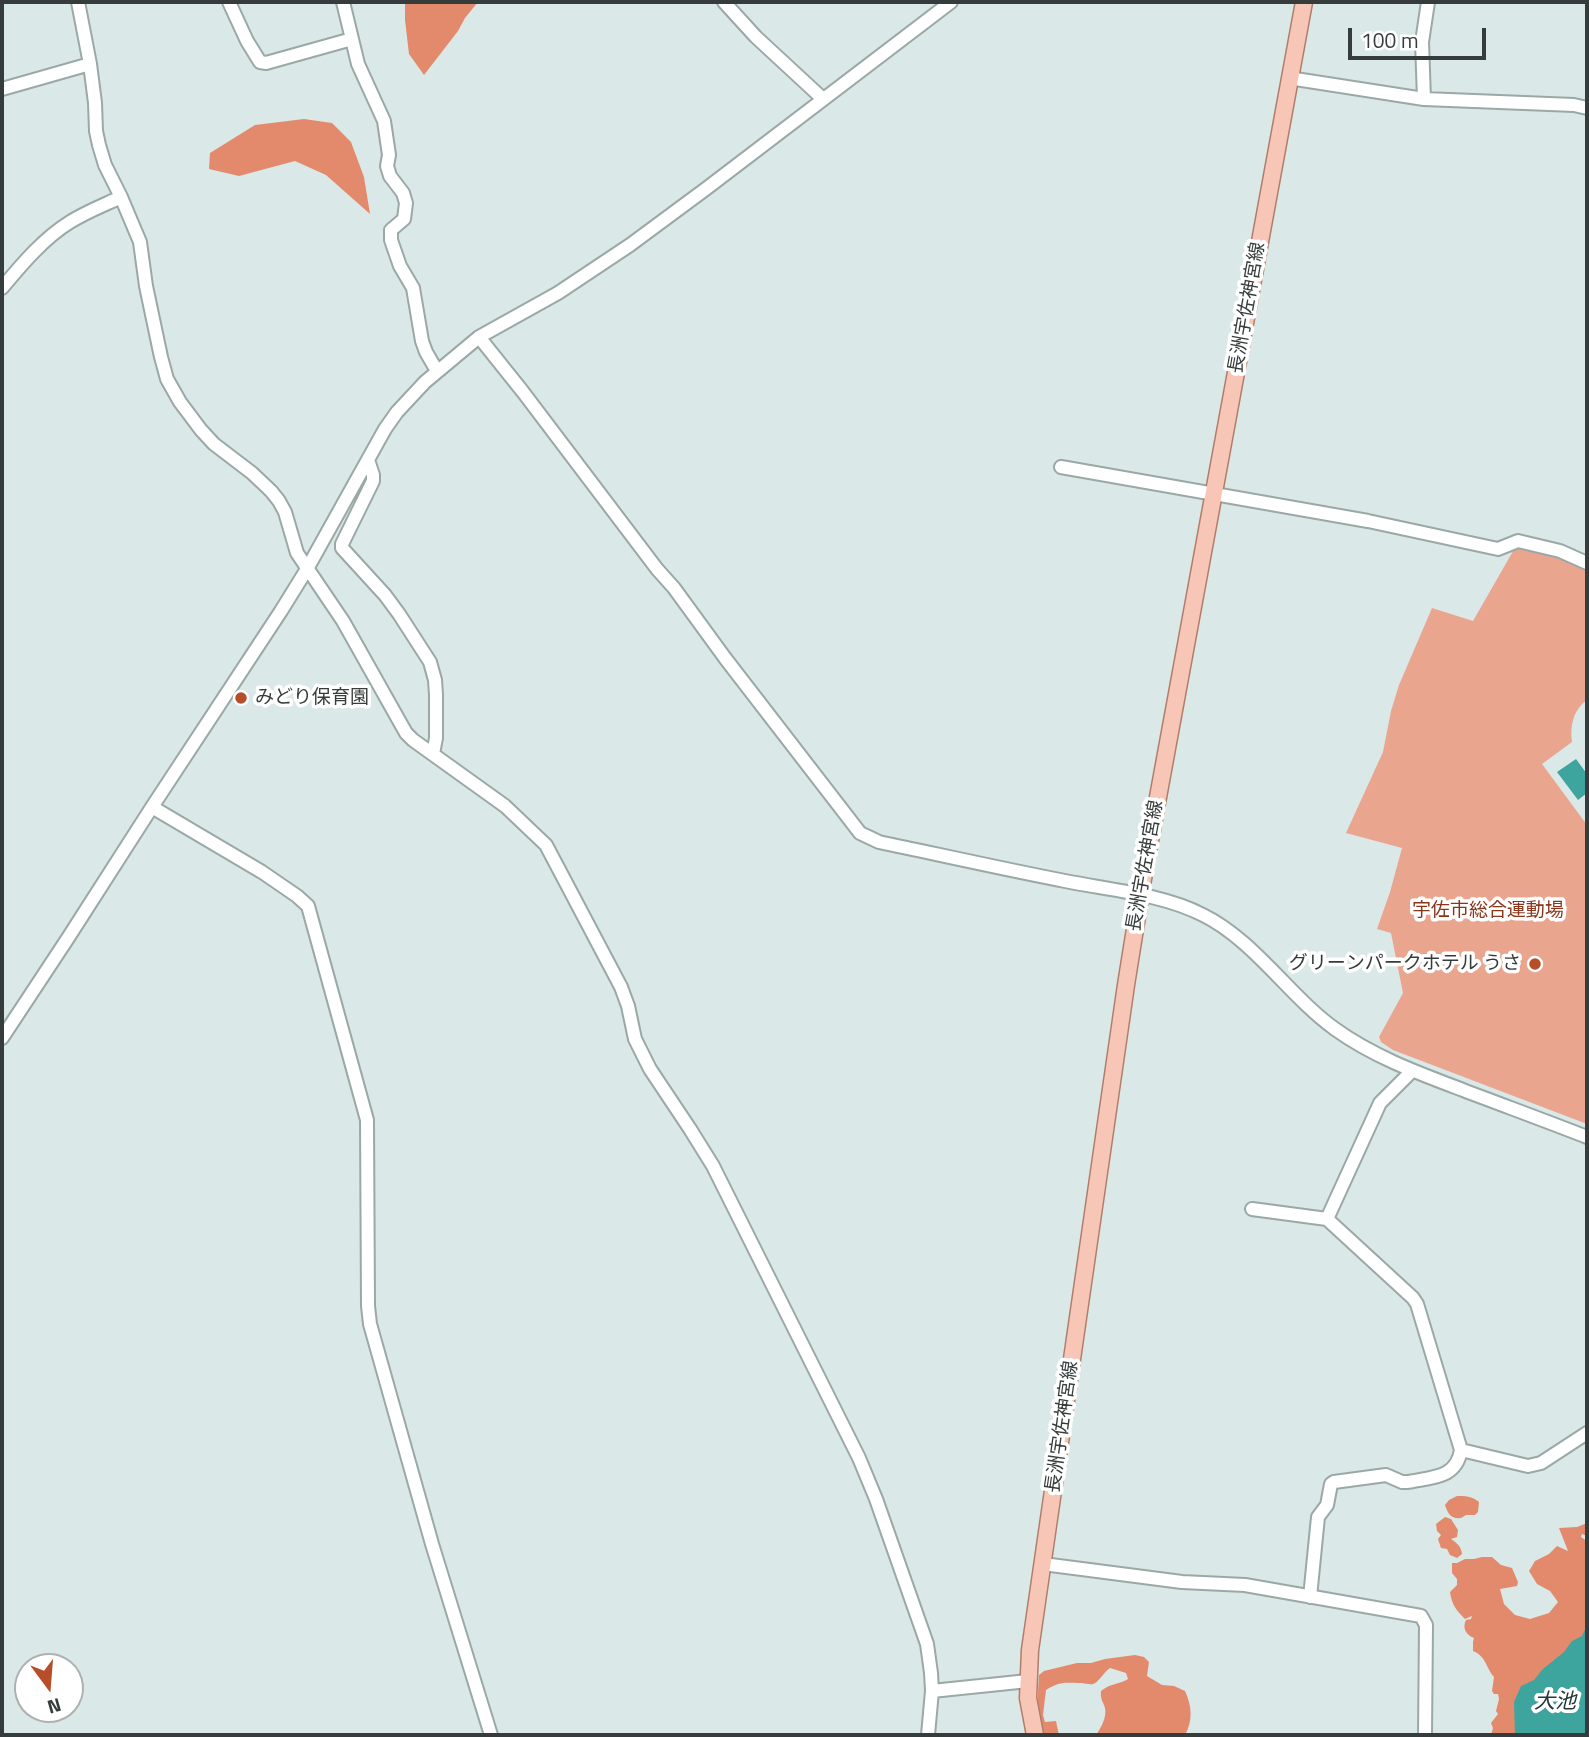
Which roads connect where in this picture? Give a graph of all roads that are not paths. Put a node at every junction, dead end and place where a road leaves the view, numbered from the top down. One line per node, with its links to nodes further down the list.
1 (78, 2): 9 (street)
2 (229, 2): 8 (street)
3 (343, 2): 8 (street)
4 (724, 2): 12 (street)
5 (951, 2): 12 (street)
6 (1304, 2): 10 (main road, 長洲宇佐神宮線)
7 (1428, 2): 13 (street)
8 (352, 39): 18 (street)
9 (90, 64): 11 (street); 15 (street)
10 (1289, 78): 13 (street); 21 (main road, 長洲宇佐神宮線)
11 (2, 89)
12 (823, 99): 17 (street)
13 (1424, 99): 14 (street)
14 (1587, 108)
15 (121, 197): 16 (street); 23 (street)
16 (2, 288)
17 (479, 337): 18 (street); 26 (street)
18 (437, 371): 19 (street)
19 (368, 460): 23 (street); 24 (street)
20 (1061, 467): 21 (street)
21 (1214, 495): 22 (street); 26 (main road, 長洲宇佐神宮線)
22 (1587, 563)
23 (307, 569): 24 (street); 25 (street)
24 (433, 754): 37 (street)
25 (152, 807): 27 (street); 38 (street)
26 (1141, 896): 28 (street); 34 (main road, 長洲宇佐神宮線)
27 (2, 1038)
28 (1412, 1071): 29 (street); 31 (street)
29 (1587, 1137)
30 (1252, 1209): 31 (street)
31 (1327, 1219): 33 (street)
32 (1587, 1433): 33 (street)
33 (1461, 1450): 35 (street)
34 (1043, 1564): 35 (street); 36 (main road, 長洲宇佐神宮線)
35 (1310, 1597): 41 (street)
36 (1028, 1681): 37 (street); 40 (main road, 長洲宇佐神宮線)
37 (932, 1691): 39 (street)
38 (491, 1735)
39 (928, 1735)
40 (1035, 1735)
41 (1425, 1735)

